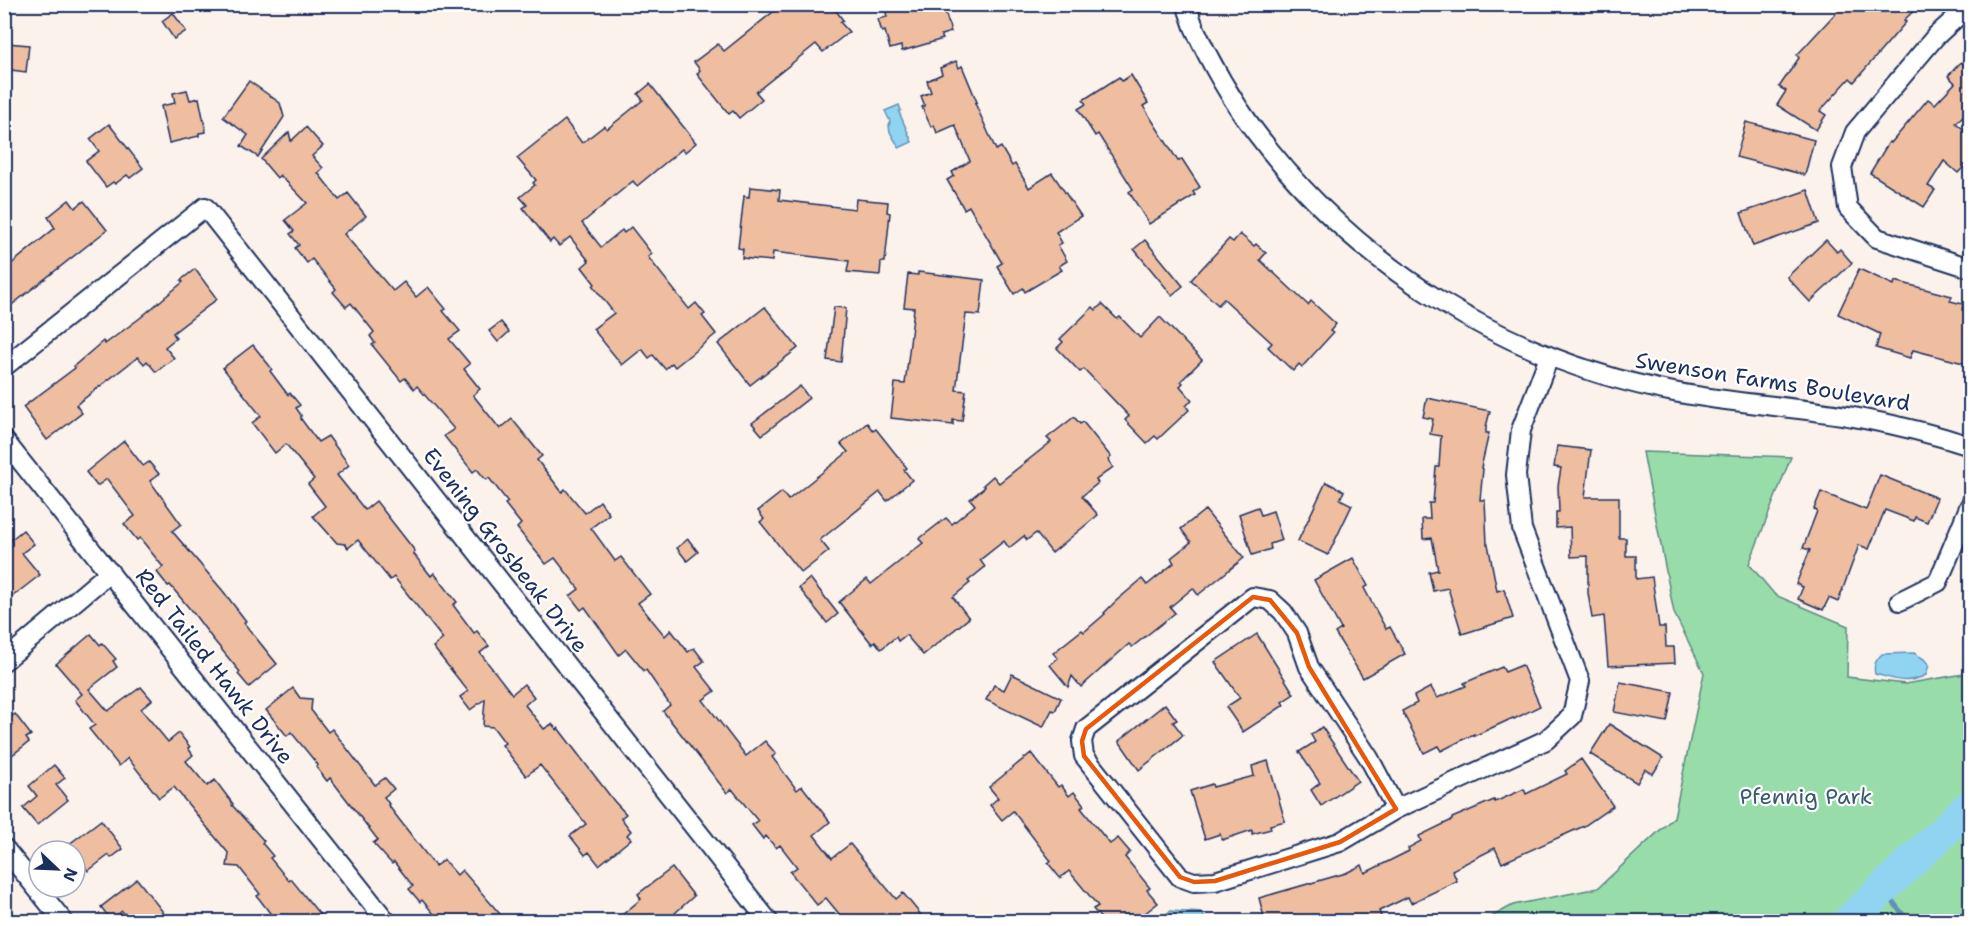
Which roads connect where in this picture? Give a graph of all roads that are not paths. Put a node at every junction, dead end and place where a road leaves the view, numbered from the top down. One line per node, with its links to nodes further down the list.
1 (1186, 4): 4 (street, Swenson Farms Boulevard)
2 (1971, 5): 3 (street)
3 (1971, 268)
4 (1550, 357): 7 (street, Swenson Farms Boulevard); 12 (street)
5 (4, 367): 14 (street, Evening Grosbeak Drive)
6 (4, 440): 9 (street, Red Tailed Hawk Drive)
7 (1971, 446)
8 (1971, 505): 10 (street)
9 (110, 572): 11 (street); 16 (street, Red Tailed Hawk Drive)
10 (1900, 601)
11 (4, 661)
12 (1396, 809): 12 (street)
13 (4, 848): 15 (street)
14 (760, 918)
15 (64, 921)
16 (387, 921)

